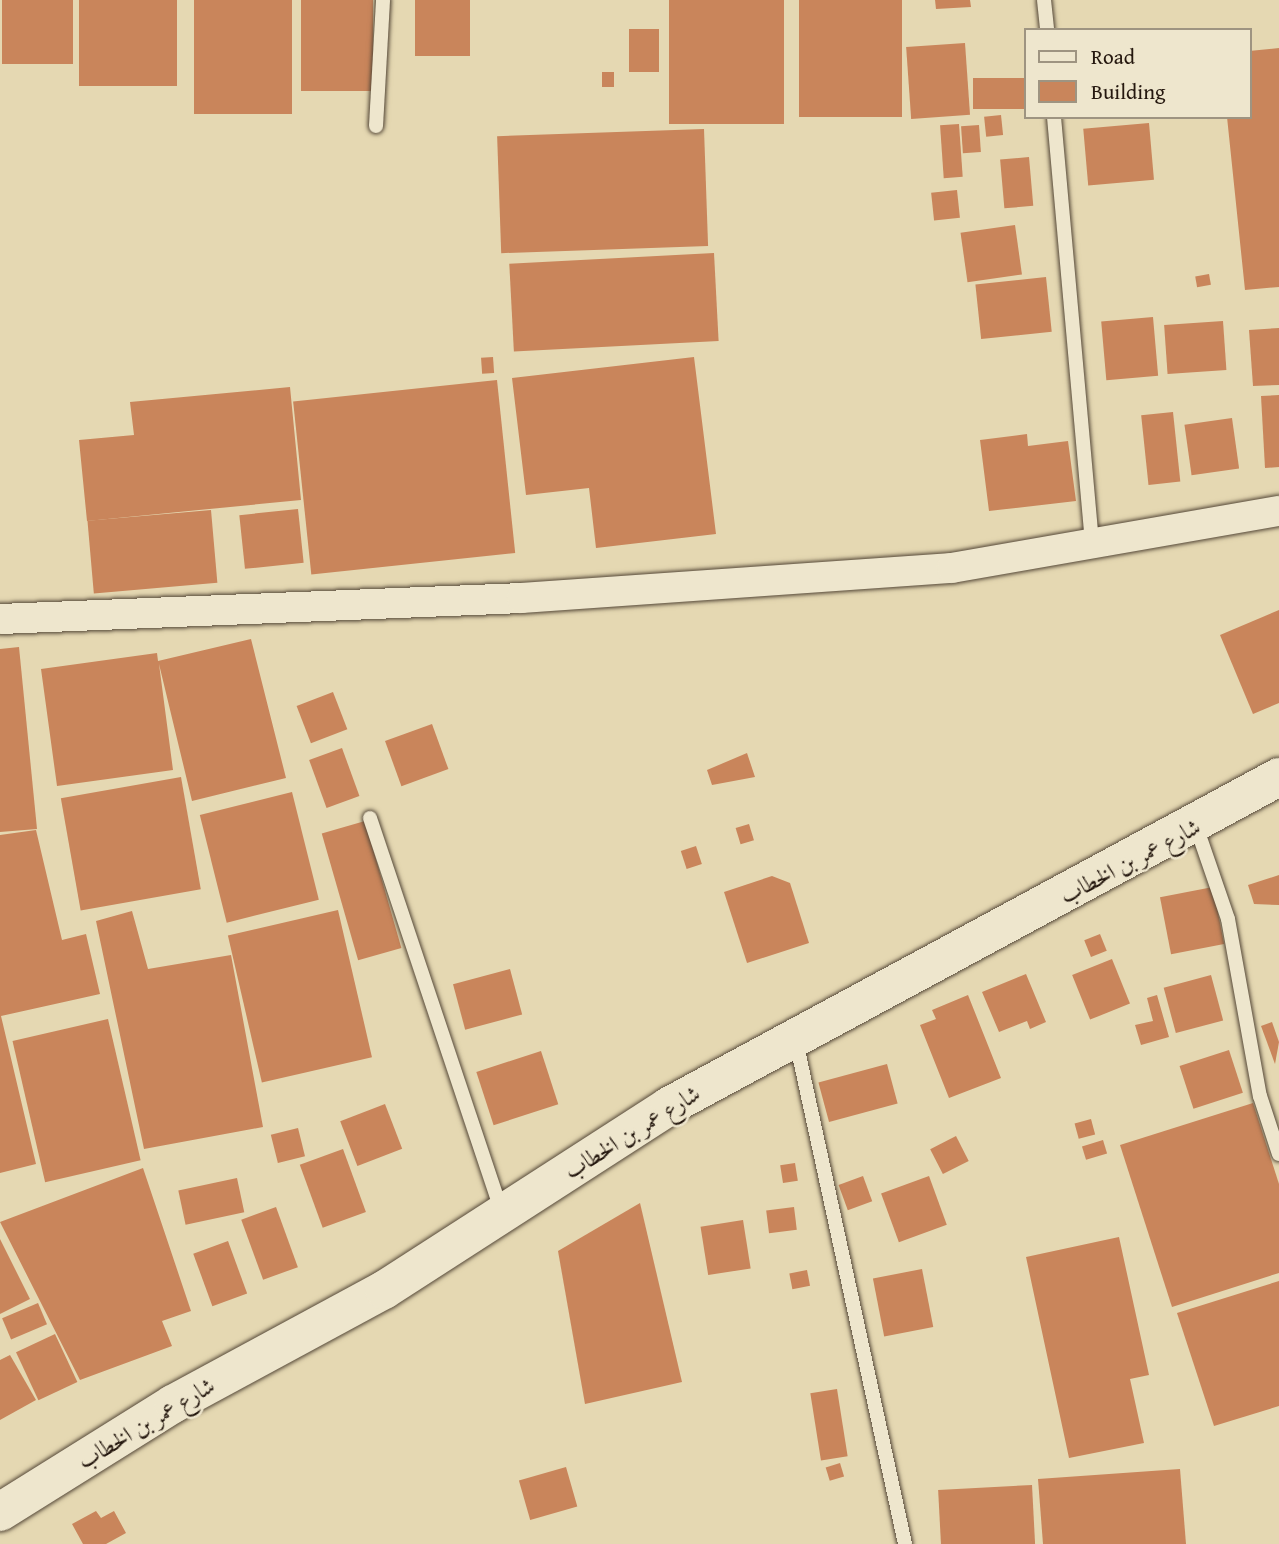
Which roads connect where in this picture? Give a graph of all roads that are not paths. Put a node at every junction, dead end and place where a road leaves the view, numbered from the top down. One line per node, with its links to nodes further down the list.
1 (383, 0): 5 (lane)
2 (1044, 0): 3 (lane)
3 (1047, 28)
4 (1054, 119): 7 (lane)
5 (376, 126)
6 (1279, 512): 7 (street)
7 (1092, 542): 8 (street)
8 (0, 619)
9 (1279, 777): 11 (main road, شارع عمر بن الخطاب)
10 (370, 818): 14 (lane)
11 (1196, 826): 12 (main road, شارع عمر بن الخطاب); 13 (lane)
12 (796, 1041): 14 (main road, شارع عمر بن الخطاب); 16 (lane)
13 (1279, 1154)
14 (502, 1214): 15 (main road, شارع عمر بن الخطاب)
15 (0, 1512)
16 (905, 1544)

